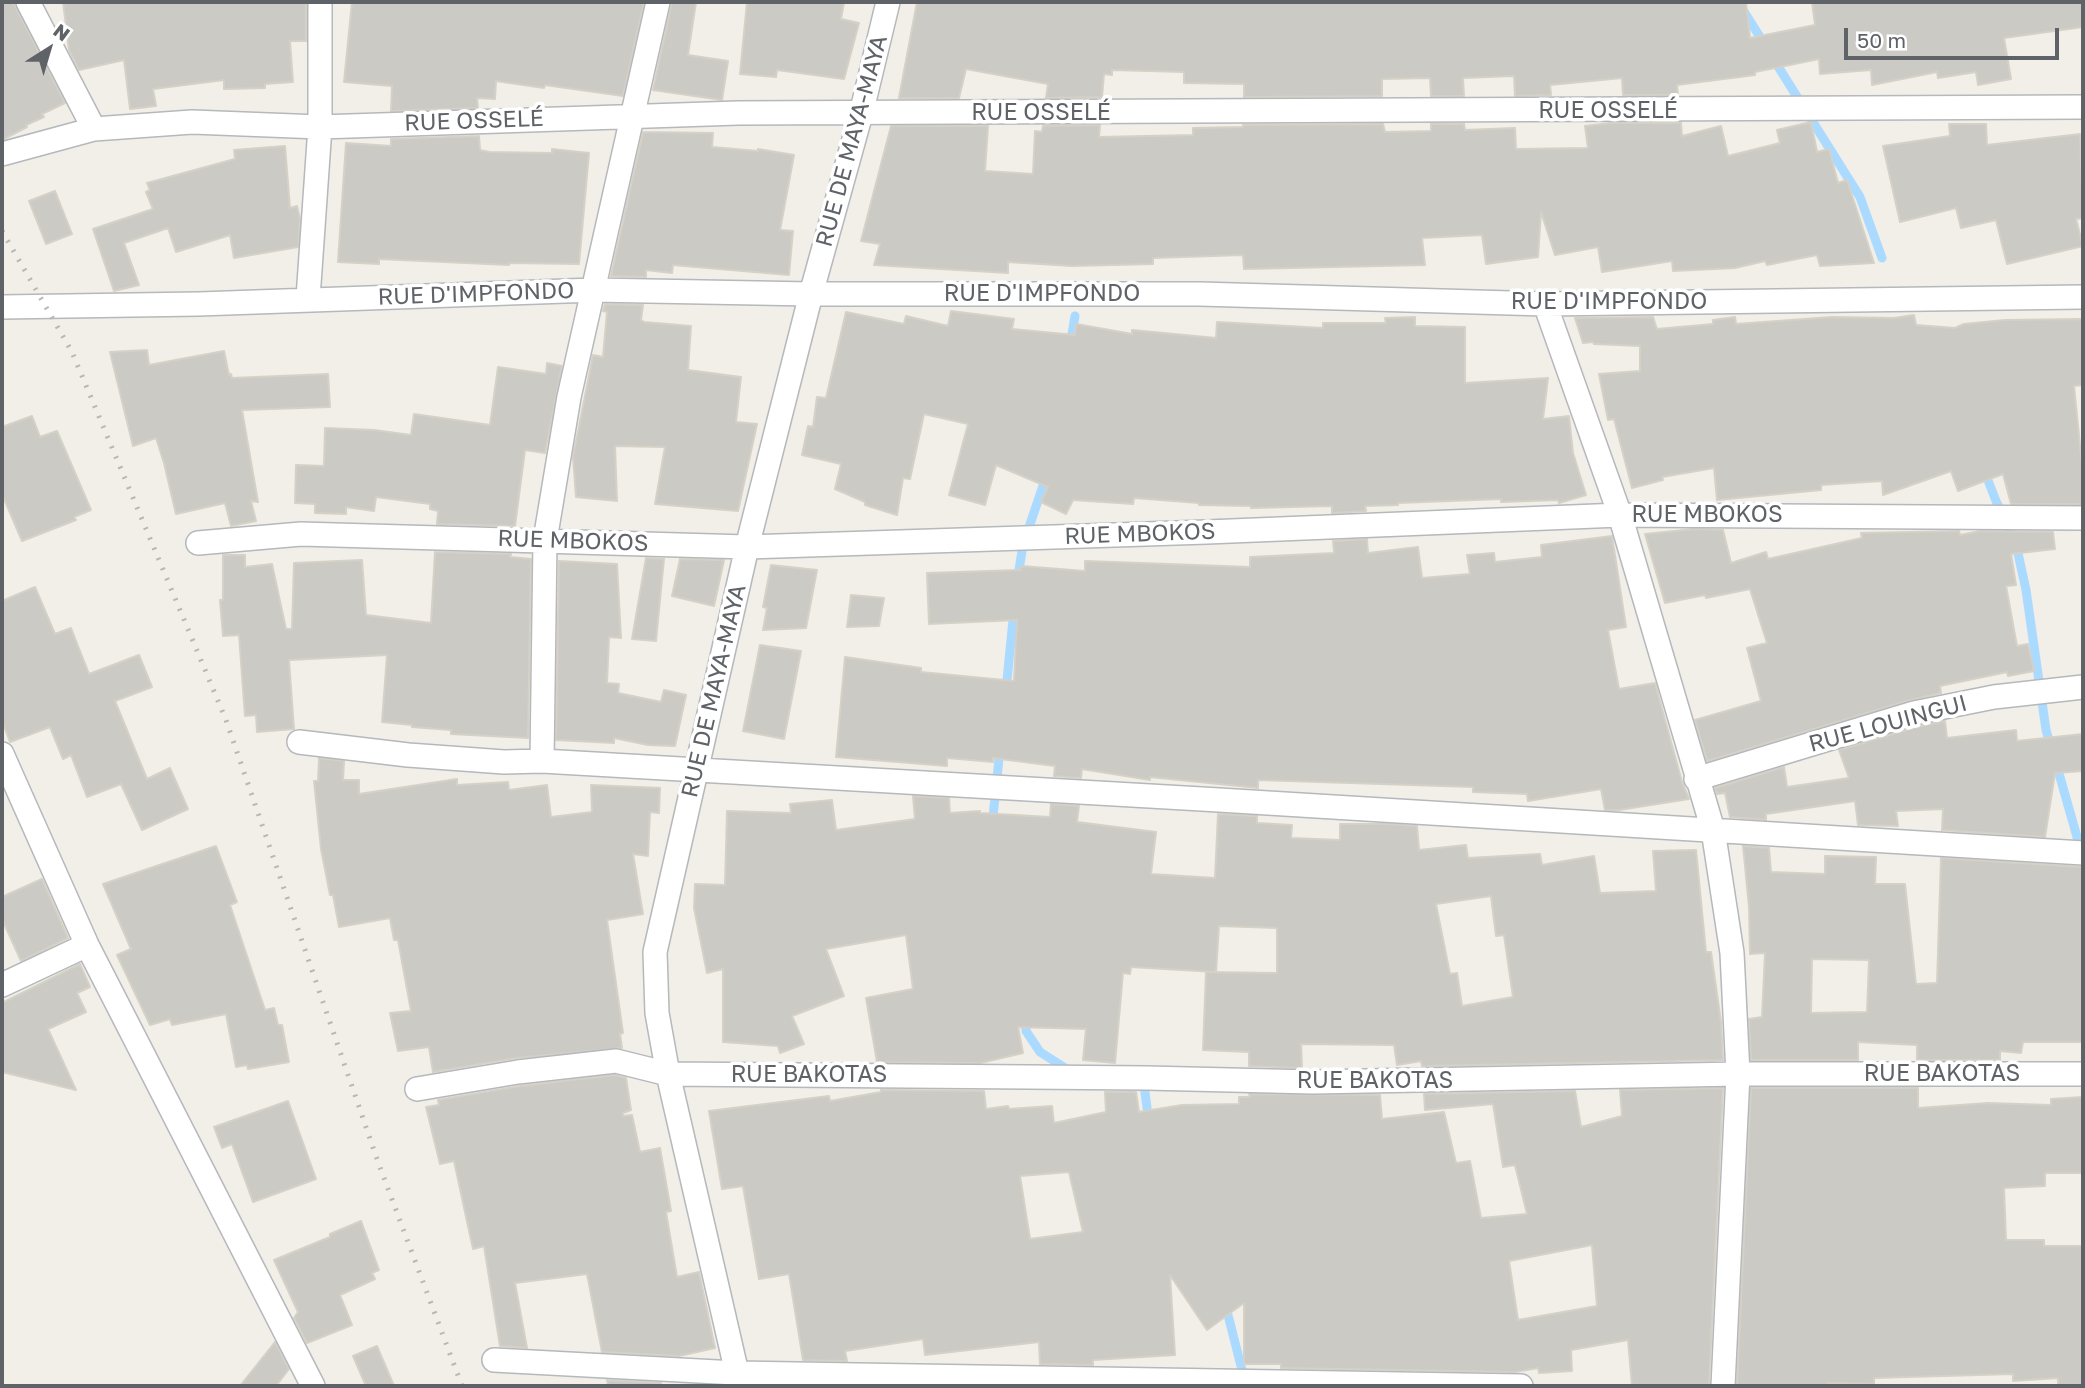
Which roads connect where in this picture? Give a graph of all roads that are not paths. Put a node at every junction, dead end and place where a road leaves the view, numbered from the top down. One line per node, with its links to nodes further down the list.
1 (29, 2): 9 (street)
2 (320, 2): 8 (street)
3 (658, 2): 7 (street)
4 (888, 2): 6 (street, RUE DE MAYA-MAYA)
5 (2083, 107): 6 (street, RUE OSSELÉ)
6 (861, 114): 7 (street, RUE OSSELÉ); 12 (street, RUE DE MAYA-MAYA)
7 (632, 115): 8 (street, RUE OSSELÉ); 11 (street)
8 (320, 127): 9 (street, RUE OSSELÉ); 14 (street)
9 (94, 129): 10 (street, RUE OSSELÉ)
10 (2, 154)
11 (594, 290): 12 (street, RUE D'IMPFONDO); 14 (street, RUE D'IMPFONDO); 19 (street)
12 (811, 293): 15 (street, RUE D'IMPFONDO); 21 (street, RUE DE MAYA-MAYA)
13 (2083, 297): 15 (street, RUE D'IMPFONDO)
14 (308, 298): 16 (street, RUE D'IMPFONDO)
15 (1545, 304): 17 (street)
16 (2, 307)
17 (1620, 515): 18 (street, RUE MBOKOS); 21 (street, RUE MBOKOS); 27 (street)
18 (2083, 518)
19 (545, 540): 20 (street, RUE MBOKOS); 21 (street, RUE MBOKOS); 25 (street)
20 (198, 543)
21 (747, 547): 26 (street, RUE DE MAYA-MAYA)
22 (2083, 687): 27 (street, RUE LOUINGUI)
23 (299, 742): 25 (street)
24 (2, 754): 30 (street)
25 (541, 761): 26 (street)
26 (696, 770): 28 (street); 32 (street, RUE DE MAYA-MAYA)
27 (1696, 779): 28 (street)
28 (1713, 830): 29 (street); 33 (street)
29 (2083, 853)
30 (87, 945): 31 (street); 38 (street)
31 (2, 985)
32 (668, 1074): 33 (street, RUE BAKOTAS); 35 (street, RUE BAKOTAS); 37 (street, RUE DE MAYA-MAYA)
33 (1738, 1074): 34 (street, RUE BAKOTAS); 40 (street)
34 (2083, 1074)
35 (417, 1089)
36 (494, 1360): 37 (street)
37 (738, 1379): 39 (street)
38 (313, 1386)
39 (1521, 1386)
40 (1723, 1386)

